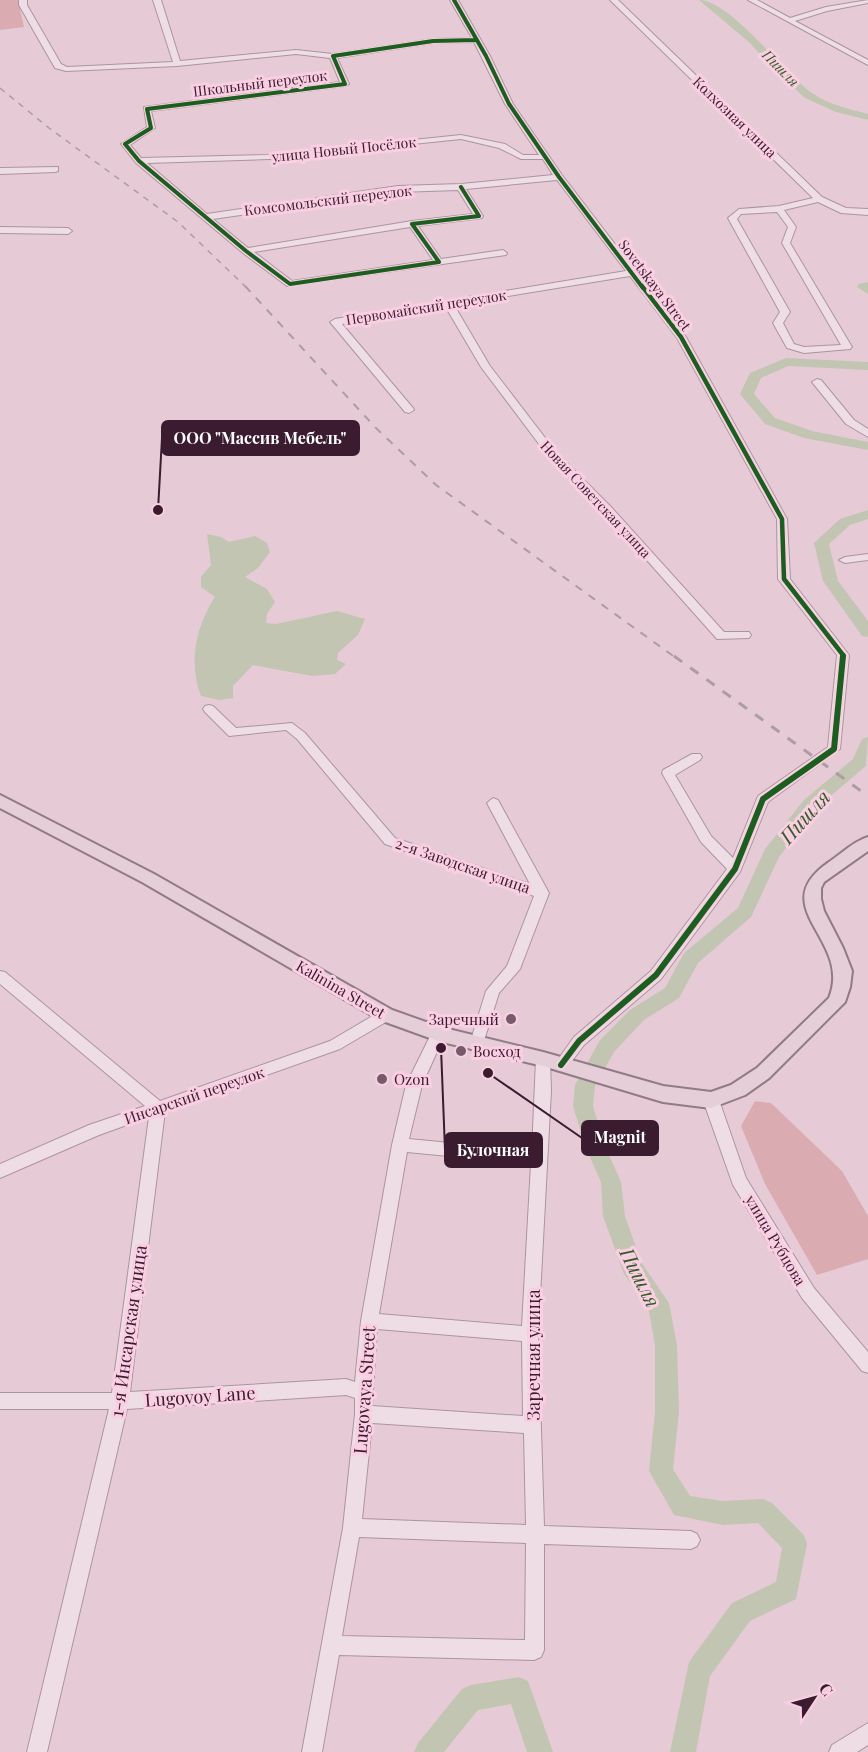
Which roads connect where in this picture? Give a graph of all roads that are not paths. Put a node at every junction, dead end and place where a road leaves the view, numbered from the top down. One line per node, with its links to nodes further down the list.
1 (23, 0): 11 (street)
2 (157, 0): 11 (street)
3 (454, 0): 8 (street, Sovetskaya Street)
4 (614, 0): 18 (street, Колхозная улица)
5 (752, 0): 7 (street)
6 (868, 1): 7 (street)
7 (790, 20): 10 (street)
8 (476, 40): 9 (street, Школьный переулок); 12 (street, Sovetskaya Street)
9 (333, 56): 11 (street); 13 (street, Школьный переулок)
10 (868, 63)
11 (177, 64)
12 (544, 157): 13 (street, улица Новый Посёлок); 16 (street, Sovetskaya Street)
13 (139, 161): 21 (street)
14 (55, 169): 15 (street)
15 (0, 171)
16 (559, 177): 17 (street, Комсомольский переулок); 28 (street, Sovetskaya Street)
17 (461, 187): 21 (street, Комсомольский переулок); 22 (street)
18 (819, 199): 19 (street); 20 (street, Колхозная улица)
19 (779, 208): 19 (street)
20 (868, 212)
21 (206, 217): 25 (street)
22 (412, 224): 25 (street); 27 (street)
23 (0, 230): 24 (street)
24 (68, 231)
25 (246, 251): 27 (street)
26 (503, 254): 27 (street)
27 (439, 262)
28 (630, 273): 29 (street, Первомайский переулок); 41 (street, Sovetskaya Street)
29 (448, 303): 31 (street, Первомайский переулок); 35 (street, Новая Советская улица)
30 (817, 382): 32 (street)
31 (409, 410)
32 (868, 434)
33 (868, 557): 34 (street)
34 (845, 560)
35 (745, 635)
36 (209, 709): 42 (street, 2-я Заводская улица)
37 (696, 757): 41 (street)
38 (0, 801): 44 (main road, Kalinina Street)
39 (493, 803): 42 (street)
40 (868, 843): 49 (main road)
41 (735, 869): 48 (street)
42 (542, 893): 46 (street, 2-я Заводская улица)
43 (0, 976): 50 (street)
44 (386, 1015): 45 (main road, Kalinina Street); 50 (street, Инсарский переулок)
45 (438, 1034): 46 (main road, Kalinina Street); 51 (street, Lugovaya Street)
46 (477, 1043): 47 (main road, Kalinina Street)
47 (543, 1059): 48 (main road, Kalinina Street); 52 (street, Заречная улица)
48 (568, 1067): 49 (main road, Kalinina Street)
49 (711, 1100): 56 (street, улица Рубцова)
50 (158, 1108): 53 (street, Инсарский переулок); 59 (street, 1-я Инсарская улица)
51 (400, 1146): 52 (street); 54 (street, Lugovaya Street)
52 (540, 1158): 55 (street, Заречная улица)
53 (0, 1172)
54 (369, 1321): 55 (street); 57 (street, Lugovaya Street)
55 (530, 1334): 61 (street, Заречная улица)
56 (868, 1365)
57 (363, 1392): 59 (street, Lugovoy Lane); 60 (street, Lugovaya Street)
58 (0, 1401): 59 (street, Lugovoy Lane)
59 (120, 1401): 67 (street, 1-я Инсарская улица)
60 (364, 1414): 61 (street); 62 (street, Lugovaya Street)
61 (532, 1425): 63 (street, Заречная улица)
62 (352, 1528): 63 (street); 65 (street, Lugovaya Street)
63 (535, 1535): 64 (street); 65 (street, Заречная улица)
64 (690, 1540)
65 (333, 1645): 68 (street, Lugovaya Street)
66 (868, 1733): 69 (street)
67 (37, 1752)
68 (312, 1752)
69 (839, 1752)

